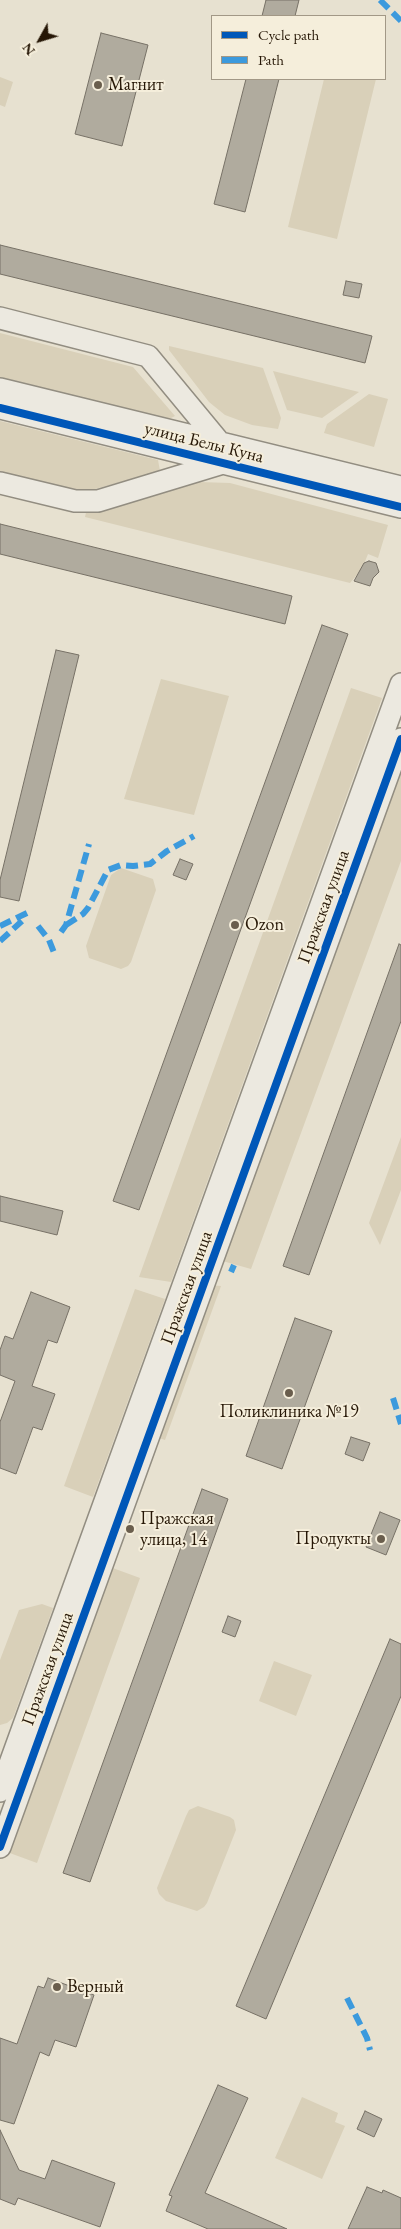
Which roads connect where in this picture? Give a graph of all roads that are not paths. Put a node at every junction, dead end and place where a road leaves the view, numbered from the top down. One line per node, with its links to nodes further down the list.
1 (0, 318): 4 (street)
2 (0, 389): 4 (street, улица Белы Куна)
3 (0, 408): 4 (street, улица Белы Куна)
4 (222, 453): 5 (street); 6 (street, улица Белы Куна); 7 (street, улица Белы Куна)
5 (0, 483)
6 (401, 487)
7 (401, 507)
8 (401, 684): 10 (street, Пражская улица)
9 (401, 739): 11 (street, Пражская улица)
10 (0, 1791)
11 (0, 1847)

